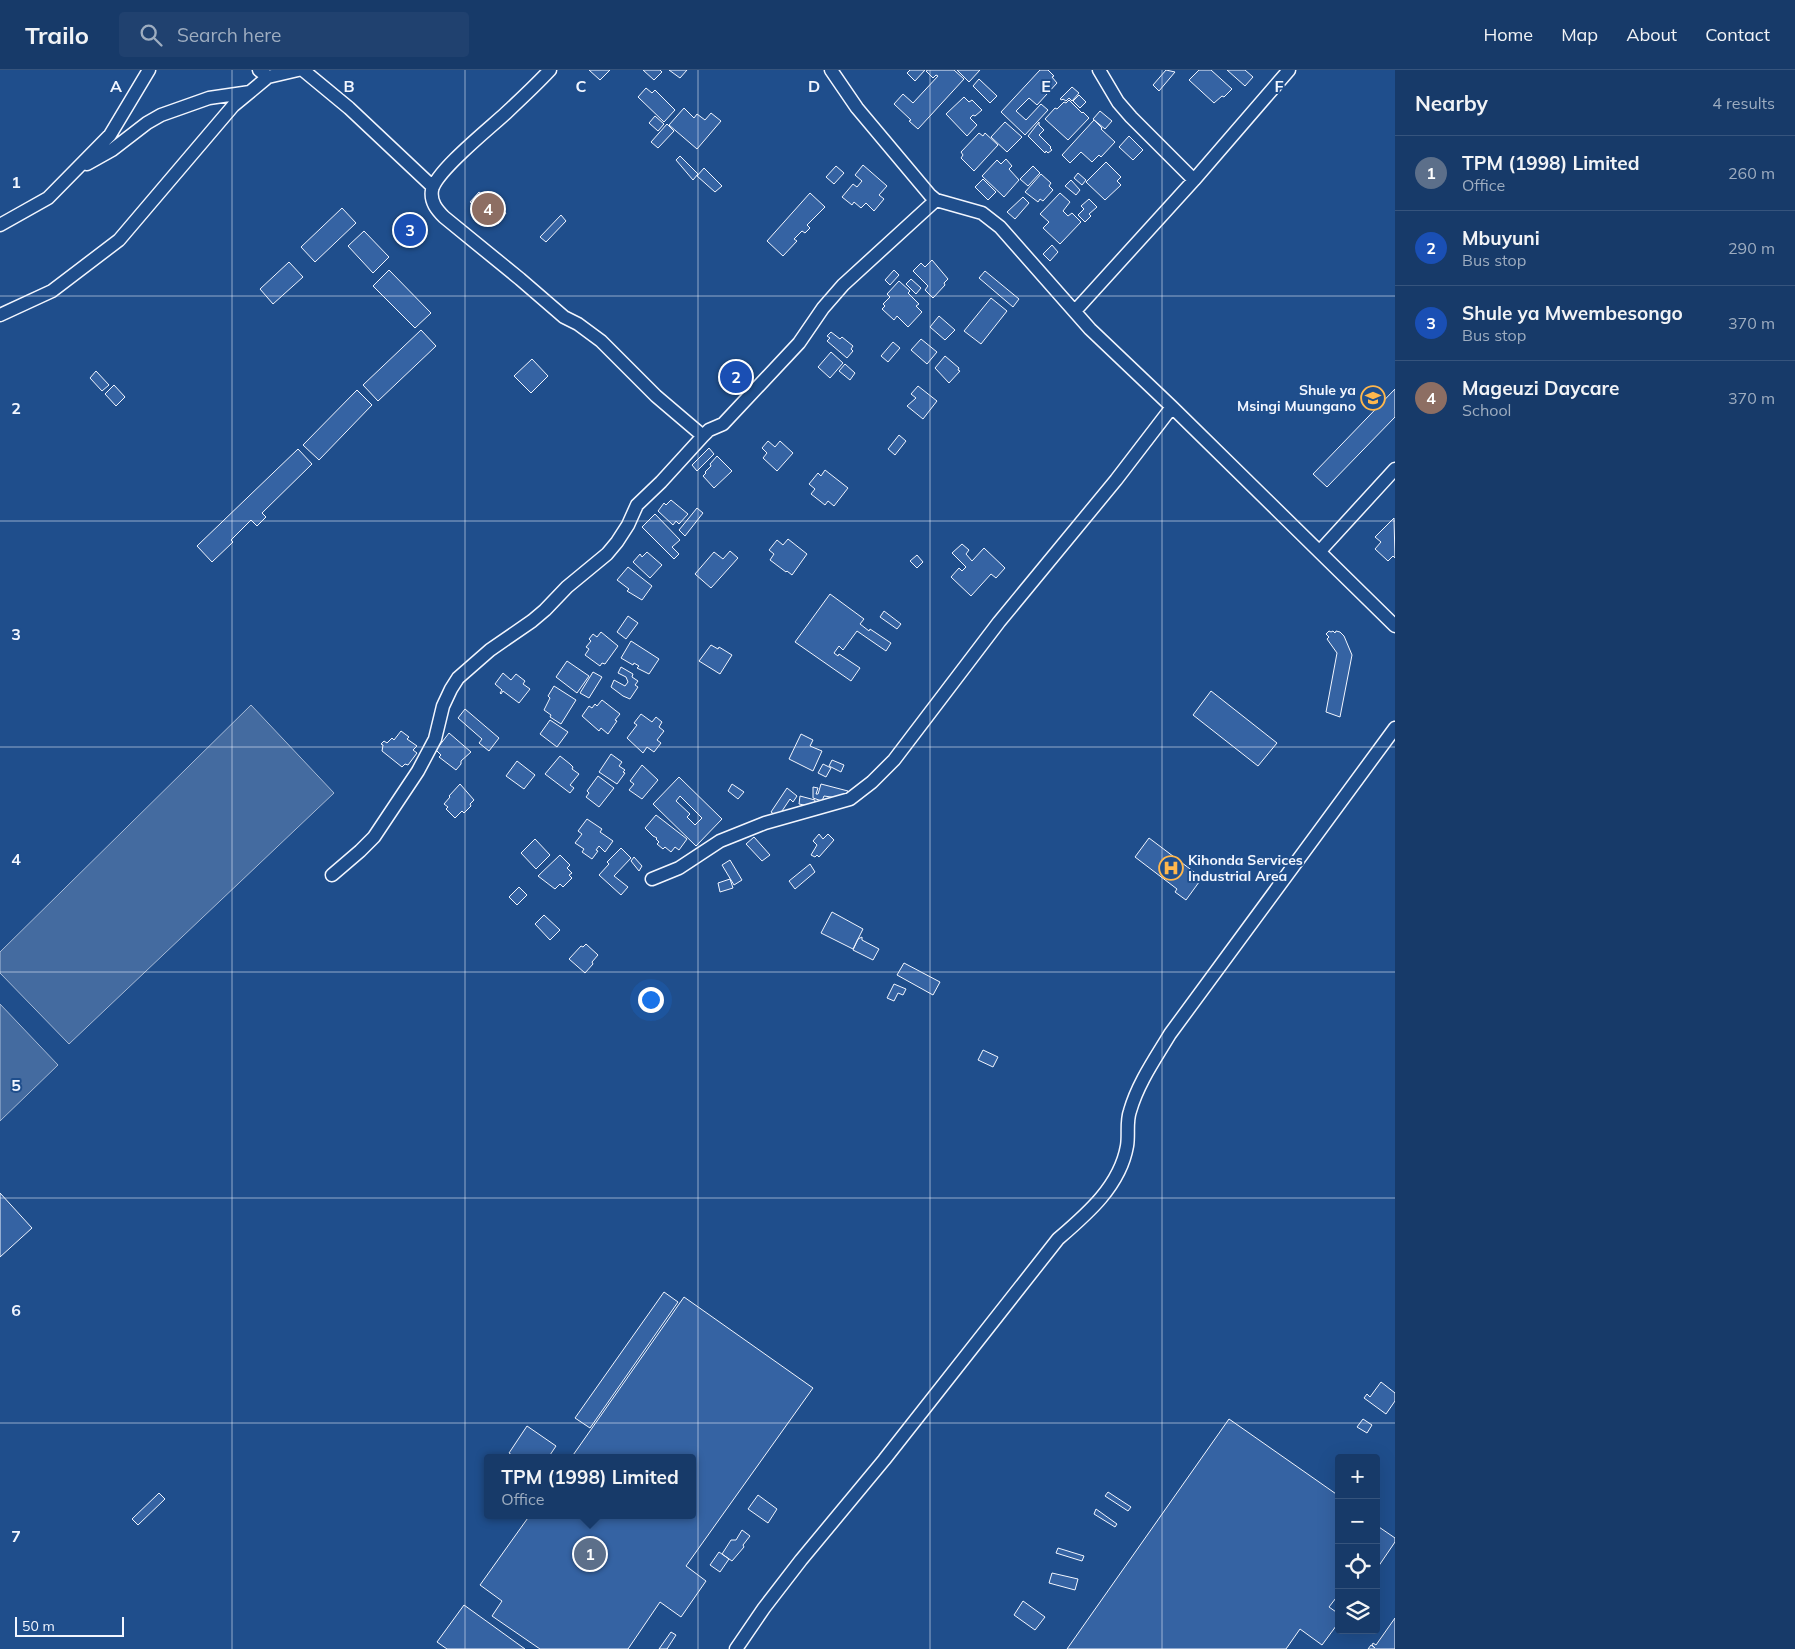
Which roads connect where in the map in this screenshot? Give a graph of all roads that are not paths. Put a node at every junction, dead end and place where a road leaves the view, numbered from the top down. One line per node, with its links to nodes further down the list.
1 (149, 70): 10 (street)
2 (298, 70): 8 (street)
3 (304, 70): 12 (street)
4 (550, 70): 12 (street)
5 (831, 70): 13 (street)
6 (1099, 70): 11 (street)
7 (1289, 70): 11 (street)
8 (264, 74): 9 (street)
9 (250, 92): 10 (street); 16 (street)
10 (76, 170): 14 (street)
11 (1194, 180): 15 (street)
12 (433, 187): 18 (street)
13 (936, 200): 15 (street); 18 (street)
14 (0, 225)
15 (1075, 310): 17 (street)
16 (0, 315)
17 (1172, 407): 20 (street); 24 (street)
18 (703, 436): 23 (street)
19 (1395, 469): 20 (street)
20 (1320, 551): 21 (street)
21 (1395, 626)
22 (1395, 728): 25 (street)
23 (332, 875)
24 (652, 878)
25 (736, 1649)

